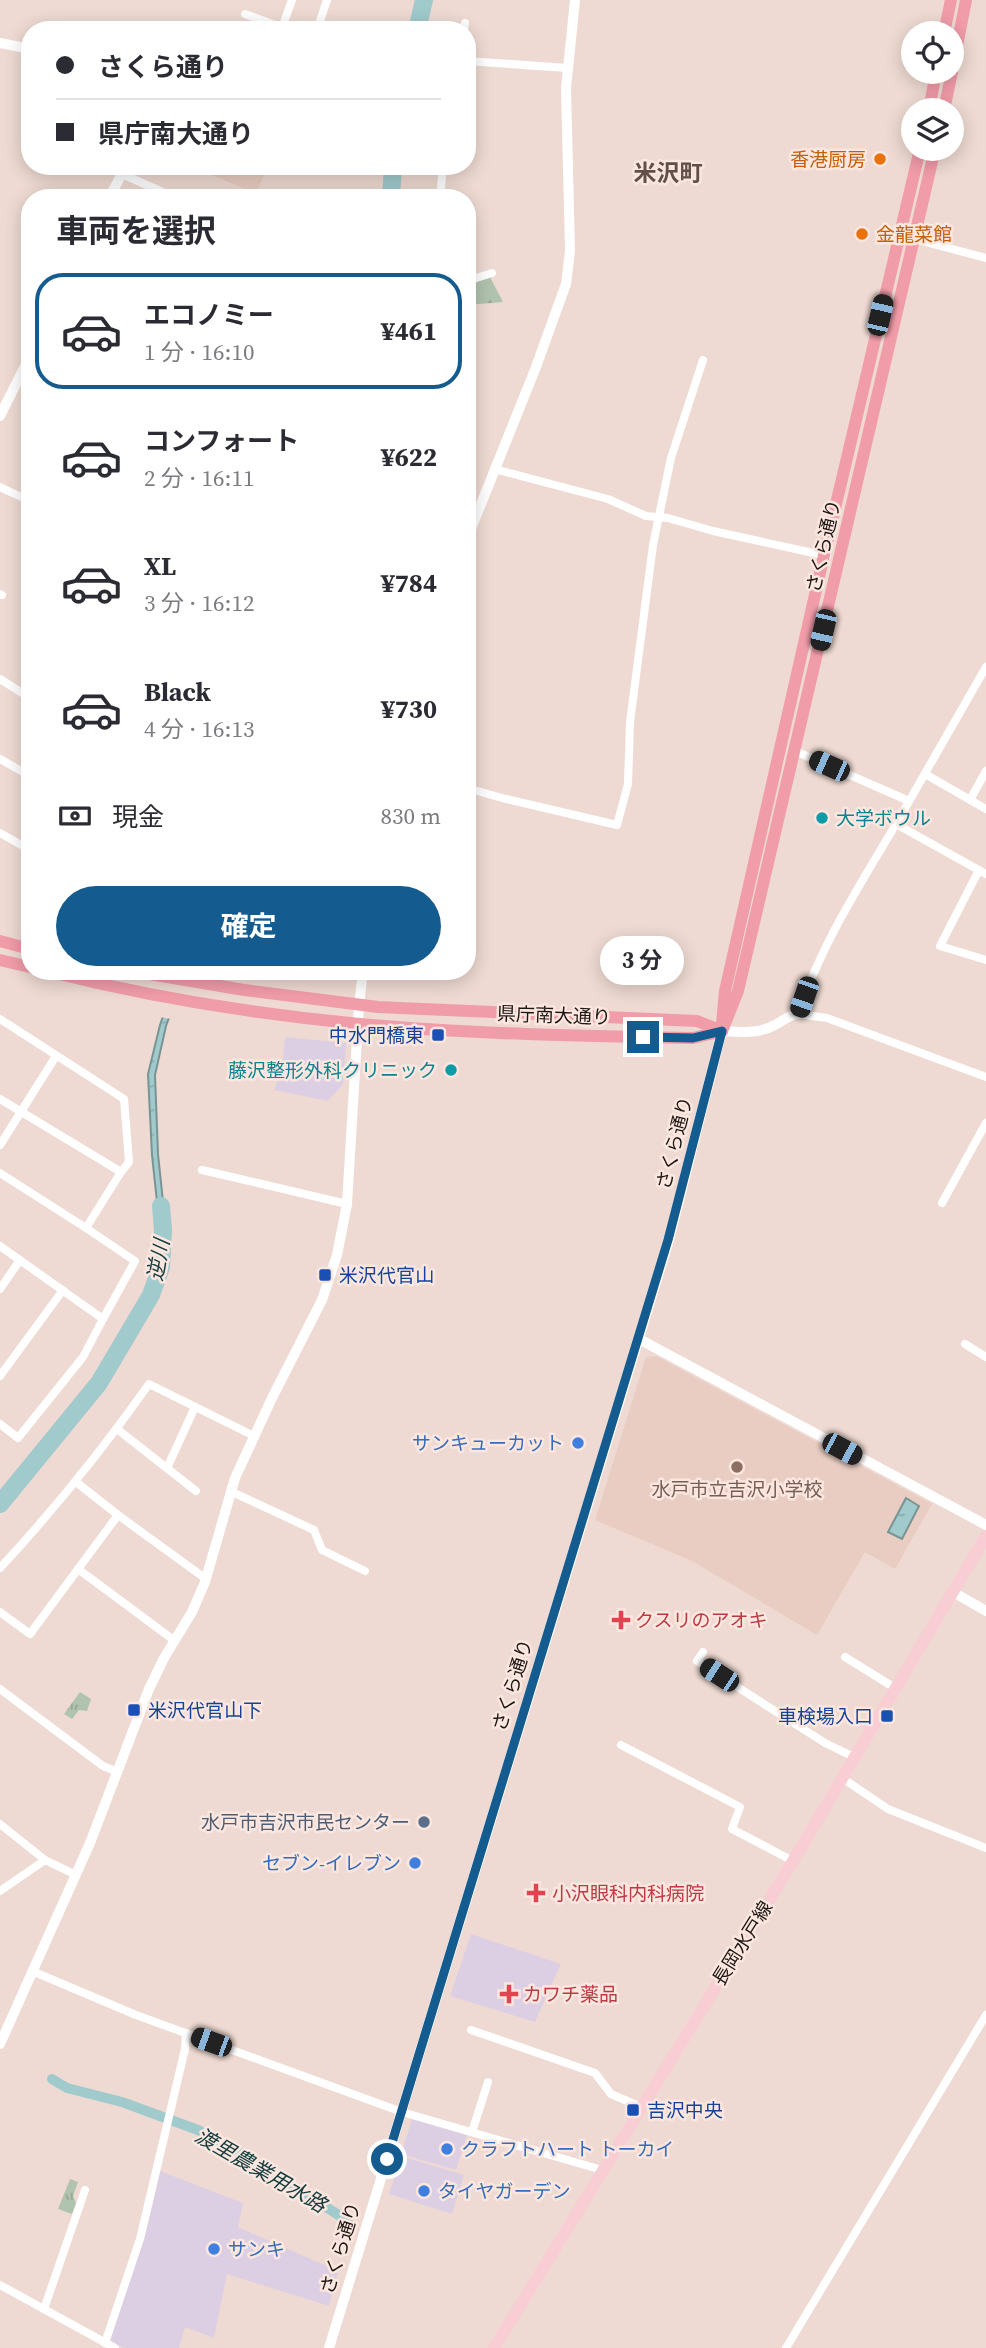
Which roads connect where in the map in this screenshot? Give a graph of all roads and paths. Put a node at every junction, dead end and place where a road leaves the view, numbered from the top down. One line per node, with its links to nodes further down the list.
1 (292, 0): 8 (street)
2 (327, 0): 9 (street)
3 (575, 0): 15 (street)
4 (951, 0): 10 (main road)
5 (966, 0): 11 (main road)
6 (245, 14): 7 (street)
7 (264, 21)
8 (284, 21)
9 (320, 21)
10 (947, 21)
11 (962, 21)
12 (0, 43): 13 (street)
13 (21, 47)
14 (476, 62): 15 (street)
15 (567, 68): 28 (street)
16 (917, 161): 20 (main road, さくら通り)
17 (932, 161): 21 (main road, さくら通り)
18 (133, 175): 19 (street)
19 (159, 189)
20 (899, 235): 21 (street); 33 (main road, さくら通り)
21 (914, 239): 22 (street); 34 (main road, さくら通り)
22 (986, 258)
23 (492, 273): 24 (street)
24 (476, 278)
25 (703, 360): 32 (street)
26 (21, 374): 27 (street)
27 (0, 416)
28 (494, 469): 31 (street); 32 (street)
29 (0, 487): 30 (street)
30 (21, 496)
31 (476, 516)
32 (659, 518): 33 (street); 43 (street)
33 (824, 555): 34 (street); 63 (main road, さくら通り)
34 (840, 559): 38 (main road, さくら通り)
35 (986, 667): 42 (street)
36 (0, 679): 37 (street)
37 (21, 692)
38 (795, 751): 45 (street); 63 (main road, さくら通り)
39 (0, 758): 40 (street)
40 (21, 771)
41 (986, 771): 44 (street)
42 (925, 774): 44 (street); 45 (street)
43 (476, 791)
44 (970, 800): 46 (street)
45 (909, 801): 47 (street)
46 (986, 809)
47 (896, 824): 50 (street); 60 (street)
48 (0, 832): 49 (street)
49 (21, 845)
50 (983, 872): 54 (street)
51 (0, 941): 52 (main road)
52 (21, 947)
53 (0, 960): 55 (main road)
54 (986, 960)
55 (21, 965)
56 (88, 980): 62 (main road, 県庁南大通り)
57 (182, 980): 59 (main road, 県庁南大通り)
58 (362, 980): 59 (street)
59 (359, 1005): 62 (street); 63 (main road, 県庁南大通り)
60 (798, 1014): 63 (street); 65 (street)
61 (0, 1019): 64 (street)
62 (358, 1024): 63 (main road, 県庁南大通り); 74 (street)
63 (722, 1031): 81 (street, さくら通り)
64 (57, 1056): 67 (street); 71 (street)
65 (986, 1077)
66 (0, 1099): 67 (street)
67 (21, 1113): 69 (street); 71 (street)
68 (986, 1123): 73 (street)
69 (0, 1145)
70 (202, 1170): 74 (street)
71 (121, 1172): 75 (street)
72 (0, 1173): 75 (street)
73 (942, 1203)
74 (347, 1204): 88 (street)
75 (86, 1228): 80 (street)
76 (0, 1246): 77 (street)
77 (20, 1260): 78 (street); 79 (street)
78 (0, 1289)
79 (62, 1290): 80 (street); 84 (street)
80 (103, 1319): 86 (street)
81 (639, 1339): 94 (street); 125 (street, さくら通り)
82 (965, 1344): 83 (street)
83 (986, 1356)
84 (0, 1376)
85 (195, 1407): 87 (street); 88 (street); 89 (street)
86 (0, 1424)
87 (117, 1429): 89 (street); 90 (street)
88 (254, 1436): 92 (street)
89 (167, 1468): 91 (street)
90 (76, 1482): 93 (street); 96 (street)
91 (196, 1491)
92 (230, 1491): 98 (street); 99 (street)
93 (118, 1515): 97 (street); 99 (street)
94 (986, 1525)
95 (986, 1536): 100 (main road, 長岡水戸線)
96 (0, 1568)
97 (78, 1569): 102 (street); 103 (street)
98 (365, 1571)
99 (206, 1579): 103 (street)
100 (953, 1592): 101 (street); 106 (main road, 長岡水戸線)
101 (986, 1611)
102 (0, 1612)
103 (175, 1641): 110 (street)
104 (703, 1652): 109 (street)
105 (845, 1657): 106 (street)
106 (895, 1688): 109 (main road, 長岡水戸線)
107 (0, 1689): 110 (street)
108 (621, 1745): 115 (street)
109 (854, 1757): 111 (main road, 長岡水戸線)
110 (118, 1772): 116 (street)
111 (842, 1778): 113 (street); 115 (main road, 長岡水戸線)
112 (0, 1824): 114 (street)
113 (986, 1848)
114 (45, 1860): 116 (street); 117 (street)
115 (793, 1861): 124 (main road, 長岡水戸線)
116 (76, 1875): 118 (street)
117 (0, 1891)
118 (32, 1971): 121 (street); 122 (street)
119 (986, 2015): 135 (street)
120 (471, 2030): 124 (street)
121 (186, 2033): 125 (street); 131 (street)
122 (0, 2044)
123 (488, 2082): 126 (street)
124 (641, 2107): 127 (main road, 長岡水戸線)
125 (402, 2112): 126 (street); 133 (street, さくら通り)
126 (472, 2132): 127 (street)
127 (602, 2171): 134 (main road, 長岡水戸線)
128 (85, 2190): 130 (street)
129 (0, 2285): 130 (street)
130 (44, 2309): 131 (street)
131 (105, 2343): 132 (street)
132 (115, 2348)
133 (329, 2348)
134 (494, 2348)
135 (786, 2348)

